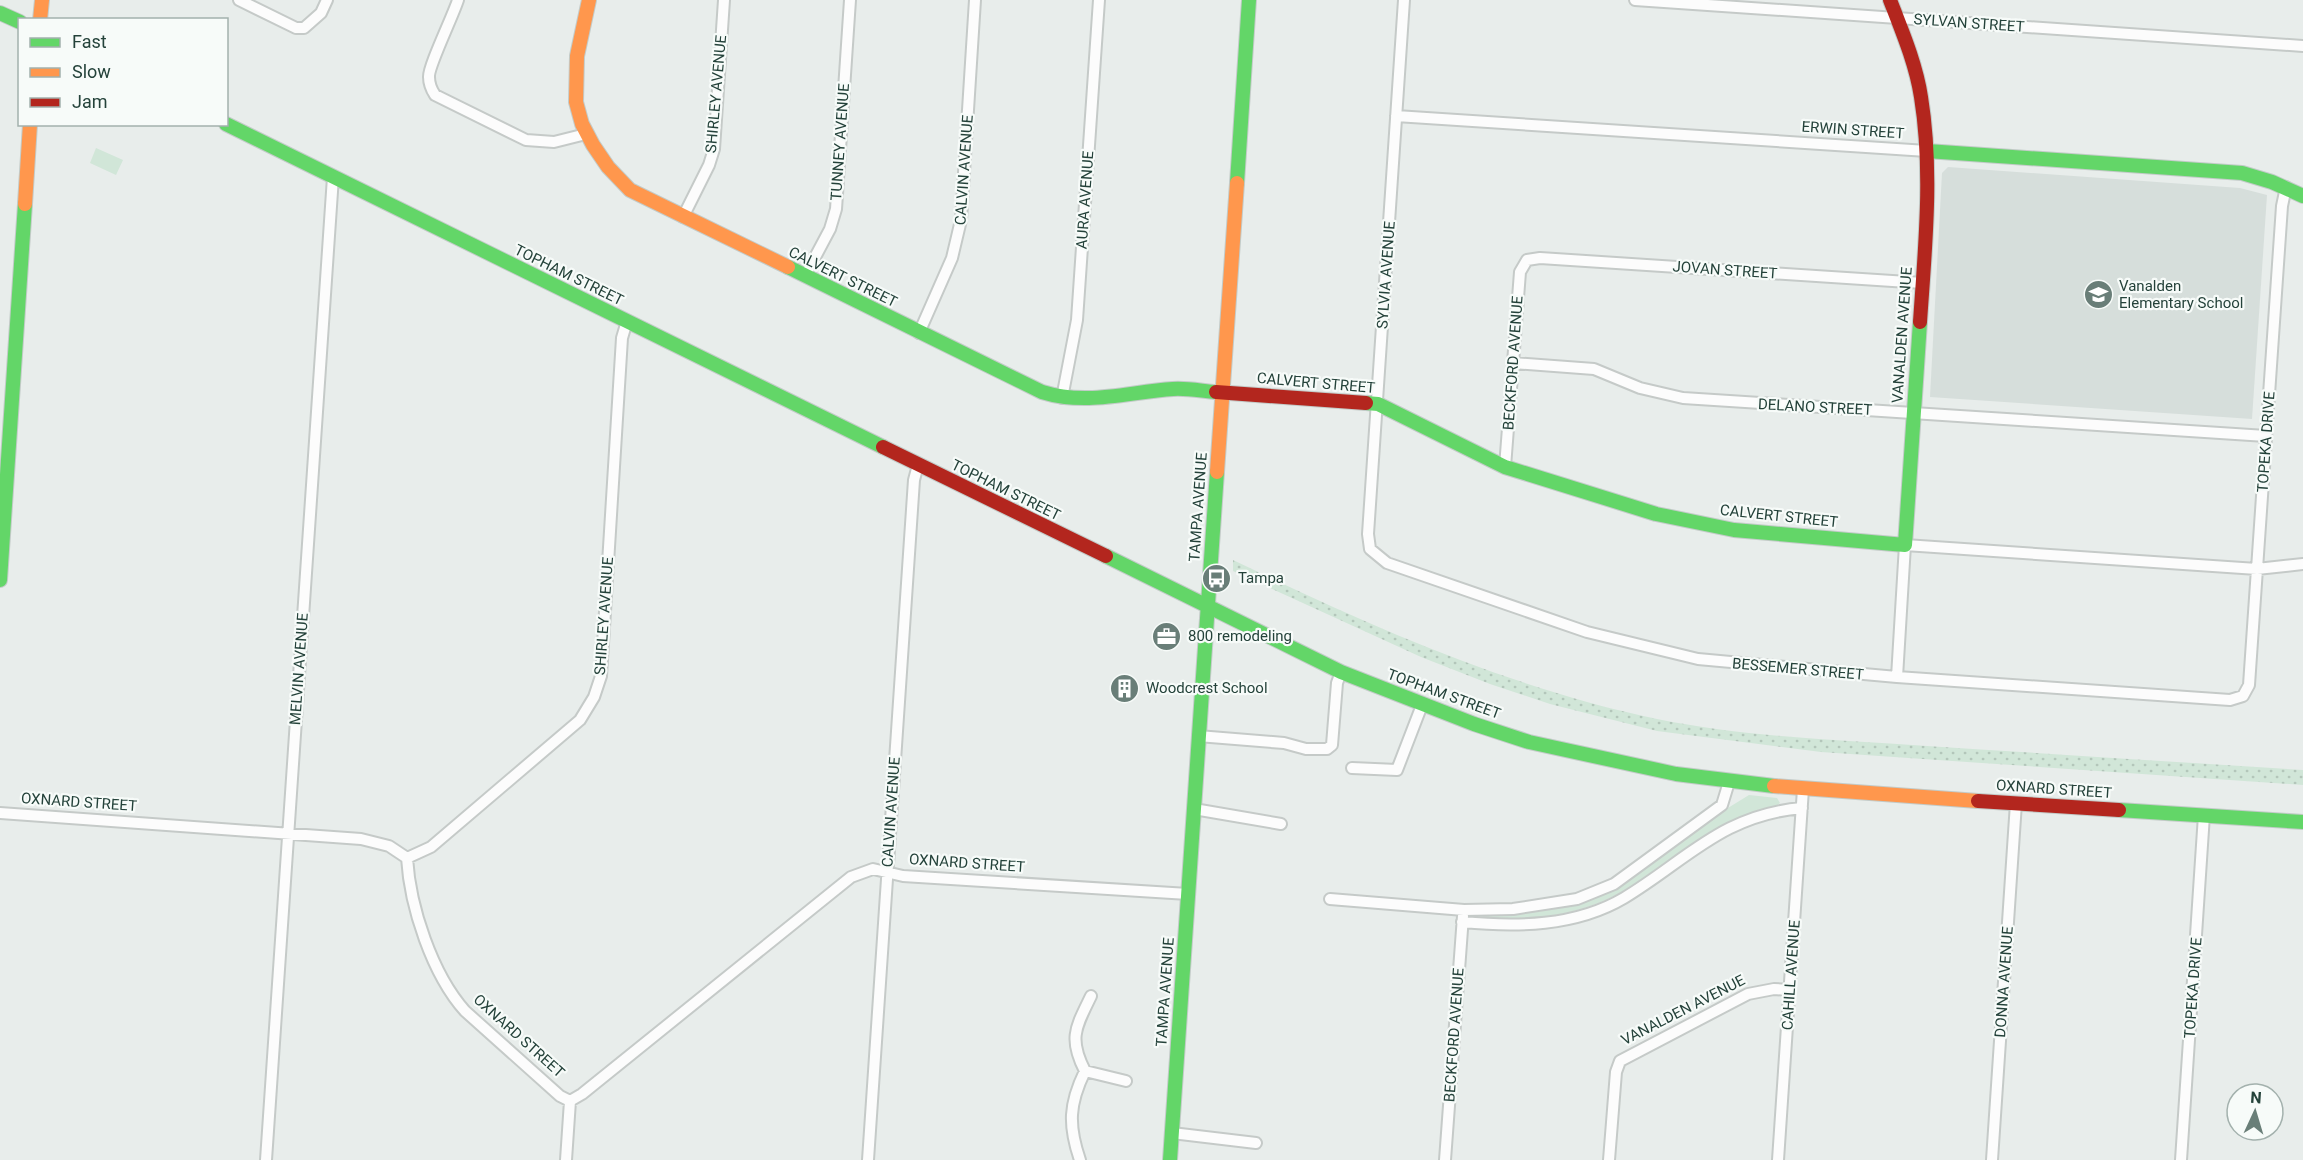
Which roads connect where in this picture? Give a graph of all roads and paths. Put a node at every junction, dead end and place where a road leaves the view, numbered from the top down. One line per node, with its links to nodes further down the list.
1 (42, 0): 15 (main road)
2 (239, 0): 3 (street)
3 (327, 0)
4 (458, 0): 22 (street)
5 (589, 0): 22 (main road, CALVERT STREET)
6 (724, 0): 27 (street, SHIRLEY AVENUE)
7 (850, 0): 29 (street, TUNNEY AVENUE)
8 (975, 0): 32 (street, CALVIN AVENUE)
9 (1099, 0): 35 (street, AURA AVENUE)
10 (1249, 0): 34 (main road, TAMPA AVENUE)
11 (1404, 0): 19 (street, SYLVIA AVENUE)
12 (1635, 0): 16 (street, SYLVAN STREET)
13 (1890, 0): 16 (main road, VANALDEN AVENUE)
14 (0, 13): 17 (main road)
15 (40, 18)
16 (1896, 18): 18 (street, SYLVAN STREET); 23 (main road, VANALDEN AVENUE)
17 (18, 21)
18 (2303, 46)
19 (1396, 116): 23 (street, ERWIN STREET); 36 (street, SYLVIA AVENUE)
20 (228, 125): 24 (main road, TOPHAM STREET)
21 (30, 126): 41 (main road)
22 (586, 134): 27 (main road, CALVERT STREET)
23 (1927, 152): 25 (main road, ERWIN STREET); 30 (main road, VANALDEN AVENUE)
24 (333, 177): 31 (main road, TOPHAM STREET); 63 (street, MELVIN AVENUE)
25 (2286, 188): 26 (main road, ERWIN STREET); 38 (street, TOPEKA DRIVE)
26 (2303, 196)
27 (683, 217): 29 (main road, CALVERT STREET)
28 (1527, 260): 30 (street, JOVAN STREET); 33 (street, BECKFORD AVENUE)
29 (805, 276): 32 (main road, CALVERT STREET)
30 (1923, 284): 37 (main road, VANALDEN AVENUE)
31 (627, 321): 39 (main road, TOPHAM STREET); 64 (street, SHIRLEY AVENUE)
32 (919, 333): 35 (main road, CALVERT STREET)
33 (1513, 363): 37 (street, DELANO STREET); 40 (street, BECKFORD AVENUE)
34 (1223, 392): 35 (main road, CALVERT STREET); 36 (main road, CALVERT STREET); 47 (main road, TAMPA AVENUE)
35 (1062, 398)
36 (1378, 404): 40 (main road, CALVERT STREET); 43 (street, SYLVIA AVENUE)
37 (1913, 412): 38 (street, DELANO STREET); 42 (main road, VANALDEN AVENUE)
38 (2266, 436): 45 (street, TOPEKA DRIVE)
39 (918, 465): 47 (main road, TOPHAM STREET); 65 (street, CALVIN AVENUE)
40 (1505, 467): 42 (main road, CALVERT STREET)
41 (3, 499): 46 (main road)
42 (1905, 545): 45 (street, CALVERT STREET); 49 (street, VANALDEN AVENUE)
43 (1370, 549): 49 (street, BESSEMER STREET)
44 (2303, 564): 45 (street, CALVERT STREET)
45 (2257, 569): 50 (street, TOPEKA DRIVE)
46 (0, 580)
47 (1208, 607): 48 (main road, TOPHAM STREET); 52 (main road, TAMPA AVENUE)
48 (1341, 672): 51 (main road, TOPHAM STREET); 52 (street)
49 (1897, 677): 50 (street, BESSEMER STREET)
50 (2243, 696)
51 (1422, 705): 53 (street); 54 (main road, TOPHAM STREET)
52 (1198, 736): 58 (main road, TAMPA AVENUE)
53 (1352, 768)
54 (1729, 782): 55 (main road, TOPHAM STREET); 68 (street)
55 (1803, 789): 56 (main road, OXNARD STREET); 57 (street, CAHILL AVENUE)
56 (2016, 803): 60 (main road, OXNARD STREET); 85 (street, DONNA AVENUE)
57 (1802, 808): 69 (street); 70 (street, CAHILL AVENUE)
58 (1194, 809): 62 (street); 66 (main road, TAMPA AVENUE)
59 (0, 813): 63 (street, OXNARD STREET)
60 (2204, 815): 61 (main road, OXNARD STREET); 86 (street, TOPEKA DRIVE)
61 (2303, 822)
62 (1281, 824)
63 (288, 834): 64 (street, OXNARD STREET); 77 (street, MELVIN AVENUE)
64 (407, 858): 74 (street, OXNARD STREET)
65 (886, 871): 66 (street, OXNARD STREET); 74 (street, OXNARD STREET); 79 (street, CALVIN AVENUE)
66 (1188, 894): 75 (main road, TAMPA AVENUE)
67 (1330, 899): 68 (street)
68 (1464, 910): 69 (street, BECKFORD AVENUE)
69 (1462, 922): 82 (street, BECKFORD AVENUE)
70 (1790, 990): 83 (street, VANALDEN AVENUE); 84 (street, CAHILL AVENUE)
71 (1091, 996): 72 (street)
72 (1085, 1071): 73 (street); 80 (street)
73 (1126, 1081)
74 (570, 1101): 78 (street)
75 (1172, 1133): 76 (street); 81 (main road, TAMPA AVENUE)
76 (1256, 1143)
77 (266, 1160)
78 (566, 1160)
79 (868, 1160)
80 (1080, 1160)
81 (1170, 1160)
82 (1445, 1160)
83 (1610, 1160)
84 (1778, 1160)
85 (1992, 1160)
86 (2181, 1160)

